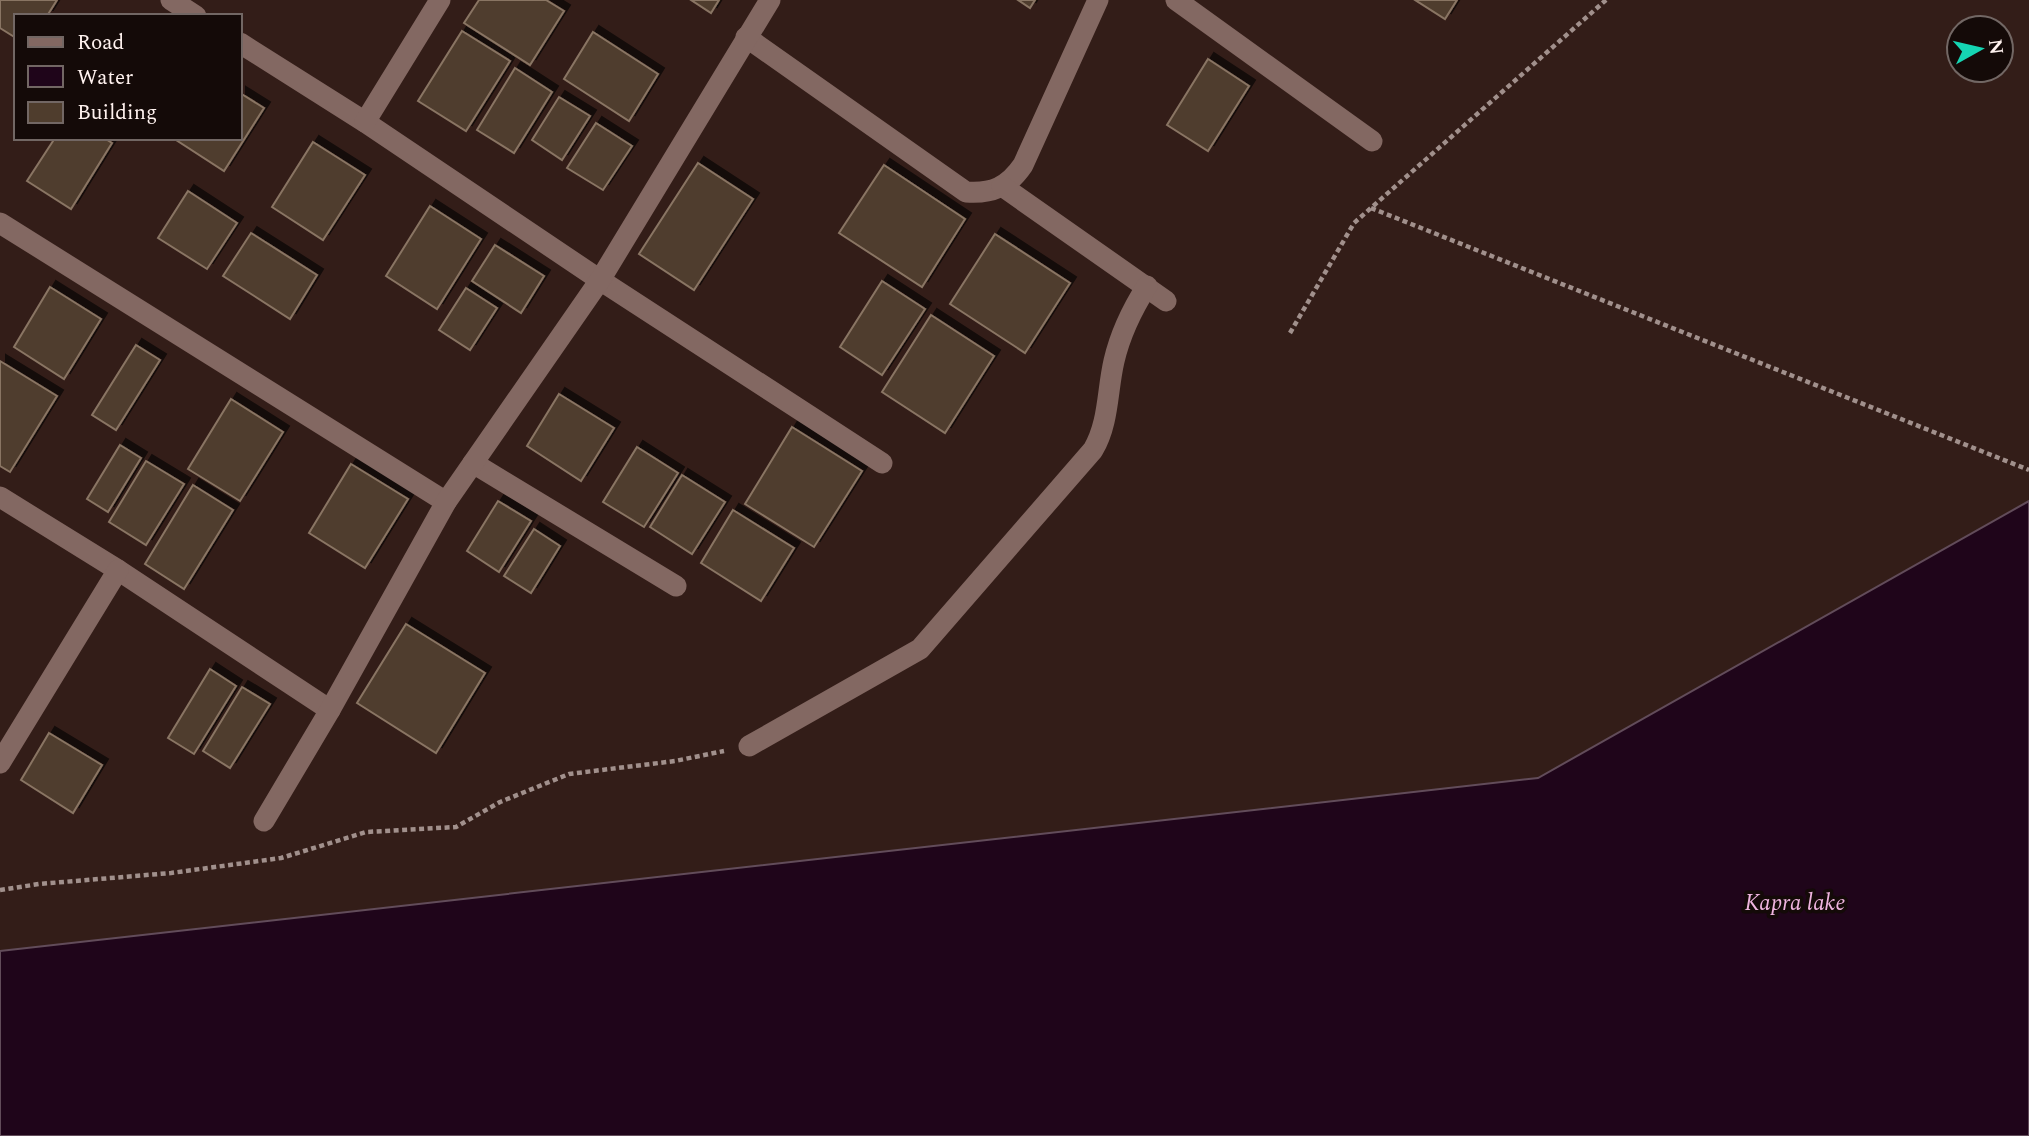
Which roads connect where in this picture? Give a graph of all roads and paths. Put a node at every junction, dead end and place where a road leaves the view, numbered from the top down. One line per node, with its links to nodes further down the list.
1 (171, 0): 7 (street)
2 (440, 0): 10 (street)
3 (770, 0): 8 (street)
4 (1098, 0): 12 (street)
5 (1176, 0): 11 (street)
6 (1606, 0): 13 (path)
7 (193, 14)
8 (746, 37): 12 (street); 15 (street)
9 (242, 44): 10 (street)
10 (365, 122): 15 (street)
11 (1372, 141)
12 (1002, 186): 16 (street)
13 (1371, 208): 18 (path); 21 (path)
14 (0, 223): 23 (street)
15 (600, 280): 19 (street); 20 (street)
16 (1147, 286): 17 (street); 27 (street)
17 (1166, 301)
18 (1290, 333)
19 (473, 463): 23 (street); 25 (street)
20 (882, 463)
21 (2029, 470)
22 (0, 497): 24 (street)
23 (446, 502): 26 (street)
24 (118, 570): 26 (street); 28 (street)
25 (676, 586)
26 (330, 710): 29 (street)
27 (749, 746): 30 (path)
28 (0, 763)
29 (264, 821)
30 (0, 890)

